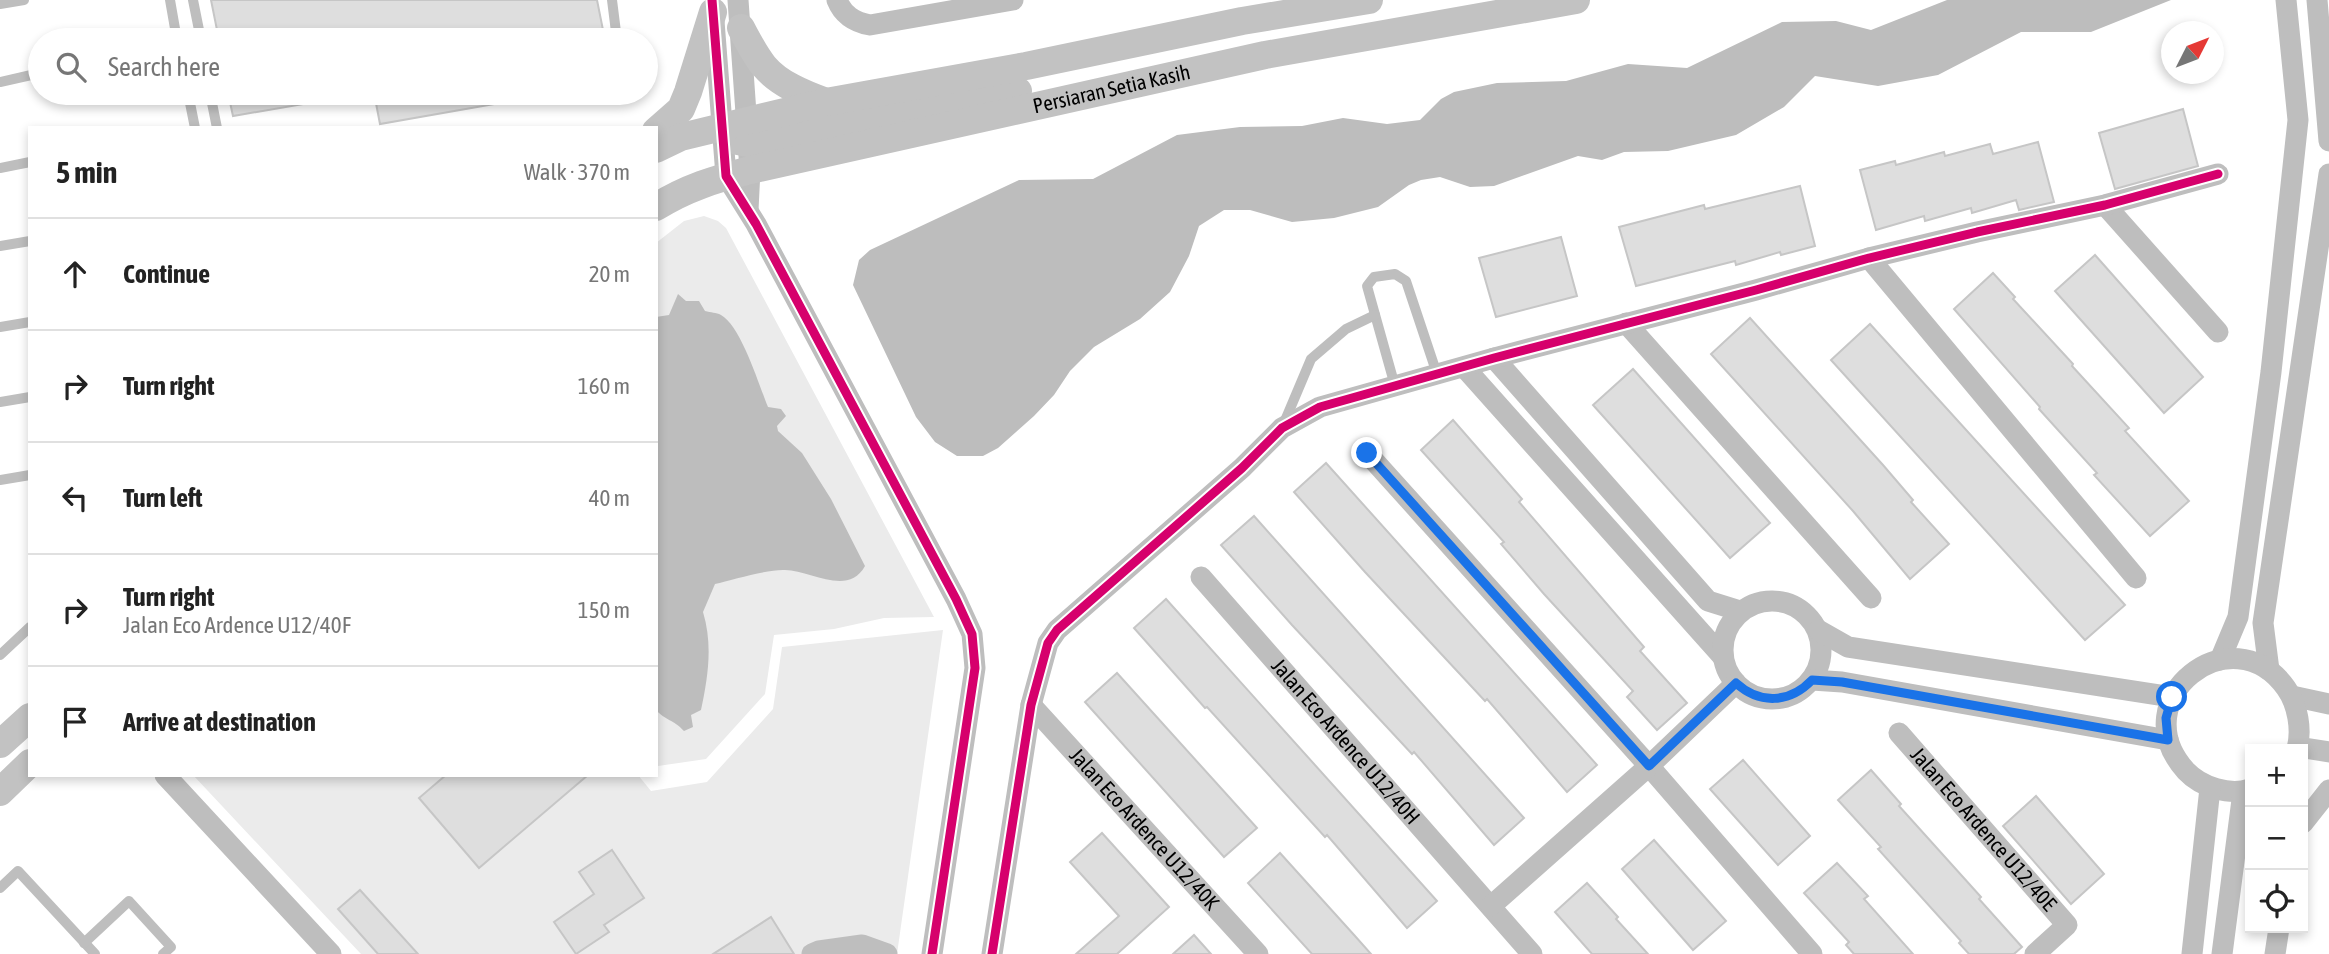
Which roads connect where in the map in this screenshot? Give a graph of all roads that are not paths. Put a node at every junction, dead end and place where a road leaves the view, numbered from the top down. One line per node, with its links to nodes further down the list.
1 (24, 0): 11 (lane)
2 (170, 0): 14 (lane)
3 (193, 0): 15 (lane)
4 (612, 0): 16 (lane)
5 (738, 0): 17 (street)
6 (1013, 0): 13 (street)
7 (1576, 0): 27 (street, Persiaran Setia Kasih)
8 (2286, 0): 61 (street)
9 (2317, 0): 26 (street)
10 (1360, 1): 20 (street, Persiaran Setia Kasih)
11 (0, 5)
12 (712, 6): 25 (street); 27 (street)
13 (842, 8)
14 (175, 28)
15 (199, 28)
16 (616, 28)
17 (741, 28): 20 (street); 27 (street)
18 (28, 76): 19 (lane)
19 (0, 82)
20 (826, 102): 27 (street, Persiaran Setia Kasih)
21 (190, 105): 23 (lane)
22 (213, 105): 24 (lane)
23 (195, 126)
24 (217, 126)
25 (658, 129)
26 (2329, 141)
27 (738, 147): 28 (street, Persiaran Setia Kasih); 34 (street, Persiaran Setia Kasih); 95 (street)
28 (658, 148)
29 (28, 162): 30 (lane)
30 (0, 168)
31 (2218, 174): 33 (street)
32 (2329, 174): 62 (street)
33 (2105, 205): 37 (street); 42 (street)
34 (658, 206)
35 (28, 241): 36 (lane)
36 (0, 246)
37 (1869, 258): 40 (street); 54 (street)
38 (1375, 315): 45 (lane); 46 (lane); 49 (lane)
39 (28, 322): 41 (lane)
40 (1626, 323): 43 (street); 55 (street)
41 (0, 327)
42 (2218, 332)
43 (1494, 358): 44 (street); 56 (street)
44 (1464, 367): 45 (street); 60 (street)
45 (1437, 374): 46 (street)
46 (1395, 386): 49 (street)
47 (28, 397): 48 (lane)
48 (0, 402)
49 (1282, 428): 68 (street)
50 (1367, 453): 77 (street)
51 (28, 475): 52 (lane)
52 (0, 480)
53 (1201, 577): 86 (street, Jalan Eco Ardence U12/40H)
54 (2136, 578)
55 (1871, 598)
56 (1740, 611): 58 (street); 60 (street)
57 (28, 629): 59 (lane)
58 (1818, 630): 63 (street); 66 (street)
59 (0, 655)
60 (1723, 657): 64 (street)
61 (2220, 660): 62 (street); 66 (street)
62 (2269, 670): 65 (street)
63 (1812, 680): 64 (street); 71 (street)
64 (1736, 683): 77 (street)
65 (2292, 696): 67 (street); 73 (street)
66 (2172, 697): 71 (street)
67 (2329, 704)
68 (1031, 705): 89 (street); 96 (street, Jalan Eco Ardence U12/40K)
69 (28, 719): 72 (street)
70 (1899, 733): 99 (street, Jalan Eco Ardence U12/40E)
71 (2168, 740): 79 (street)
72 (0, 744)
73 (2298, 744)
74 (2308, 749): 75 (street)
75 (2329, 752)
76 (28, 765): 82 (street)
77 (1649, 766): 86 (street); 98 (street)
78 (167, 777): 92 (street)
79 (2210, 788): 80 (street); 100 (street)
80 (2245, 790)
81 (2329, 790): 84 (street)
82 (0, 792)
83 (2245, 797): 101 (street)
84 (2308, 817)
85 (0, 888): 88 (lane)
86 (1491, 906): 97 (street, Jalan Eco Ardence U12/40H)
87 (2278, 933): 102 (street)
88 (84, 943): 90 (lane); 91 (lane)
89 (997, 950)
90 (94, 954)
91 (163, 954)
92 (331, 954)
93 (812, 954): 94 (street)
94 (887, 954)
95 (932, 954)
96 (1258, 954)
97 (1532, 954)
98 (1812, 954)
99 (2035, 954)
100 (2192, 954)
101 (2222, 954)
102 (2275, 954)

